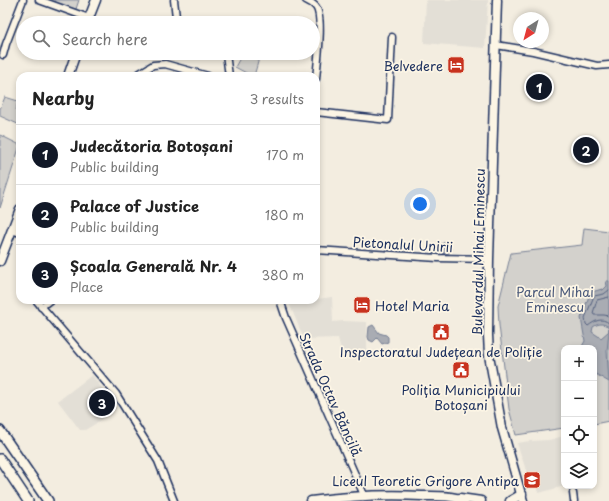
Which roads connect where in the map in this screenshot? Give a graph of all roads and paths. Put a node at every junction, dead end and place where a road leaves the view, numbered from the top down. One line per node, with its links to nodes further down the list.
1 (23, 0): 7 (street)
2 (39, 0): 8 (street)
3 (96, 0): 9 (main road)
4 (174, 0): 10 (street)
5 (306, 0): 11 (street)
6 (497, 0): 14 (main road, Bulevardul Mihai Eminescu)
7 (17, 16)
8 (76, 16)
9 (90, 16)
10 (176, 16)
11 (319, 16)
12 (16, 19): 15 (street)
13 (392, 37): 25 (street)
14 (496, 45): 19 (street); 32 (main road, Bulevardul Mihai Eminescu)
15 (3, 55)
16 (74, 60): 20 (main road)
17 (227, 60): 23 (street)
18 (317, 60): 24 (street)
19 (608, 66)
20 (69, 72)
21 (143, 72): 22 (street)
22 (194, 72)
23 (228, 72)
24 (317, 72)
25 (320, 112)
26 (16, 219): 27 (main road)
27 (11, 232): 28 (street); 29 (main road)
28 (16, 233)
29 (2, 245): 31 (main road)
30 (320, 250): 32 (street, Pietonalul Unirii)
31 (0, 258)
32 (489, 259): 42 (main road, Bulevardul Mihai Eminescu)
33 (39, 304): 36 (street)
34 (45, 304): 36 (street)
35 (281, 304): 40 (street, Strada Octav Băncilă)
36 (41, 307): 46 (street)
37 (0, 431): 45 (main road)
38 (0, 459): 44 (main road)
39 (573, 493): 50 (street)
40 (364, 495): 41 (main road); 47 (main road)
41 (386, 498): 43 (main road)
42 (522, 498): 49 (main road)
43 (461, 499): 48 (main road)
44 (28, 501)
45 (48, 501)
46 (174, 501)
47 (311, 501)
48 (483, 501)
49 (510, 501)
50 (574, 501)

